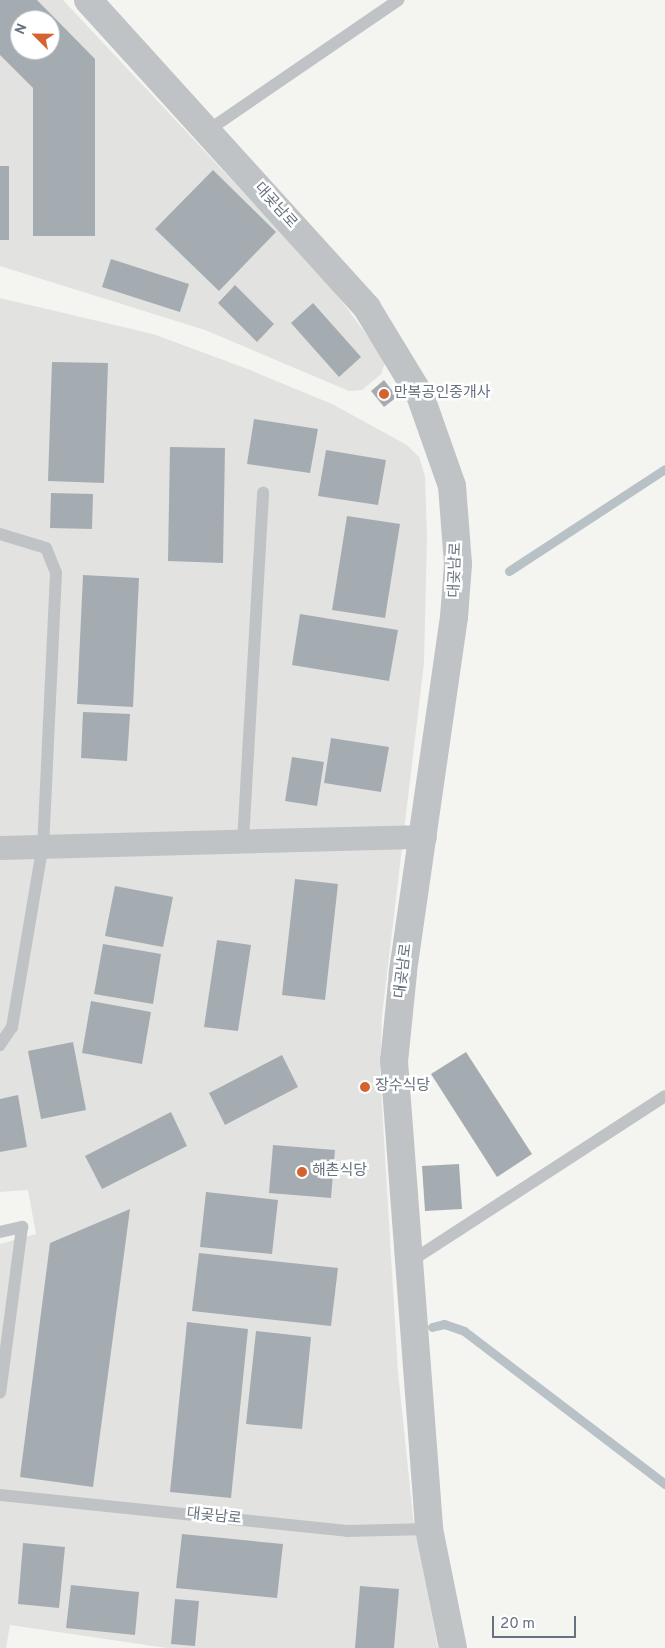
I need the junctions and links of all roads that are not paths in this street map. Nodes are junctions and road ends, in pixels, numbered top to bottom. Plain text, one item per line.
1 (88, 0) edge
2 (398, 0) edge
3 (207, 131) junction
4 (263, 493) dead end
5 (0, 534) edge
6 (425, 837) junction
7 (243, 841) junction
8 (43, 844) junction
9 (0, 848) edge
10 (0, 1045) edge
11 (665, 1096) edge
12 (0, 1232) edge
13 (408, 1263) junction
14 (0, 1393) edge
15 (0, 1495) edge
16 (429, 1529) junction
17 (453, 1648) edge

1 - 3 street, 대곶남로
2 - 3 lane
3 - 6 street, 대곶남로
4 - 7 lane
5 - 8 lane
6 - 7 street
6 - 13 street, 대곶남로
7 - 8 street
8 - 9 street
8 - 10 lane
11 - 13 lane
12 - 14 lane
13 - 16 street, 대곶남로
15 - 16 lane, 대곶남로
16 - 17 street, 대곶남로

